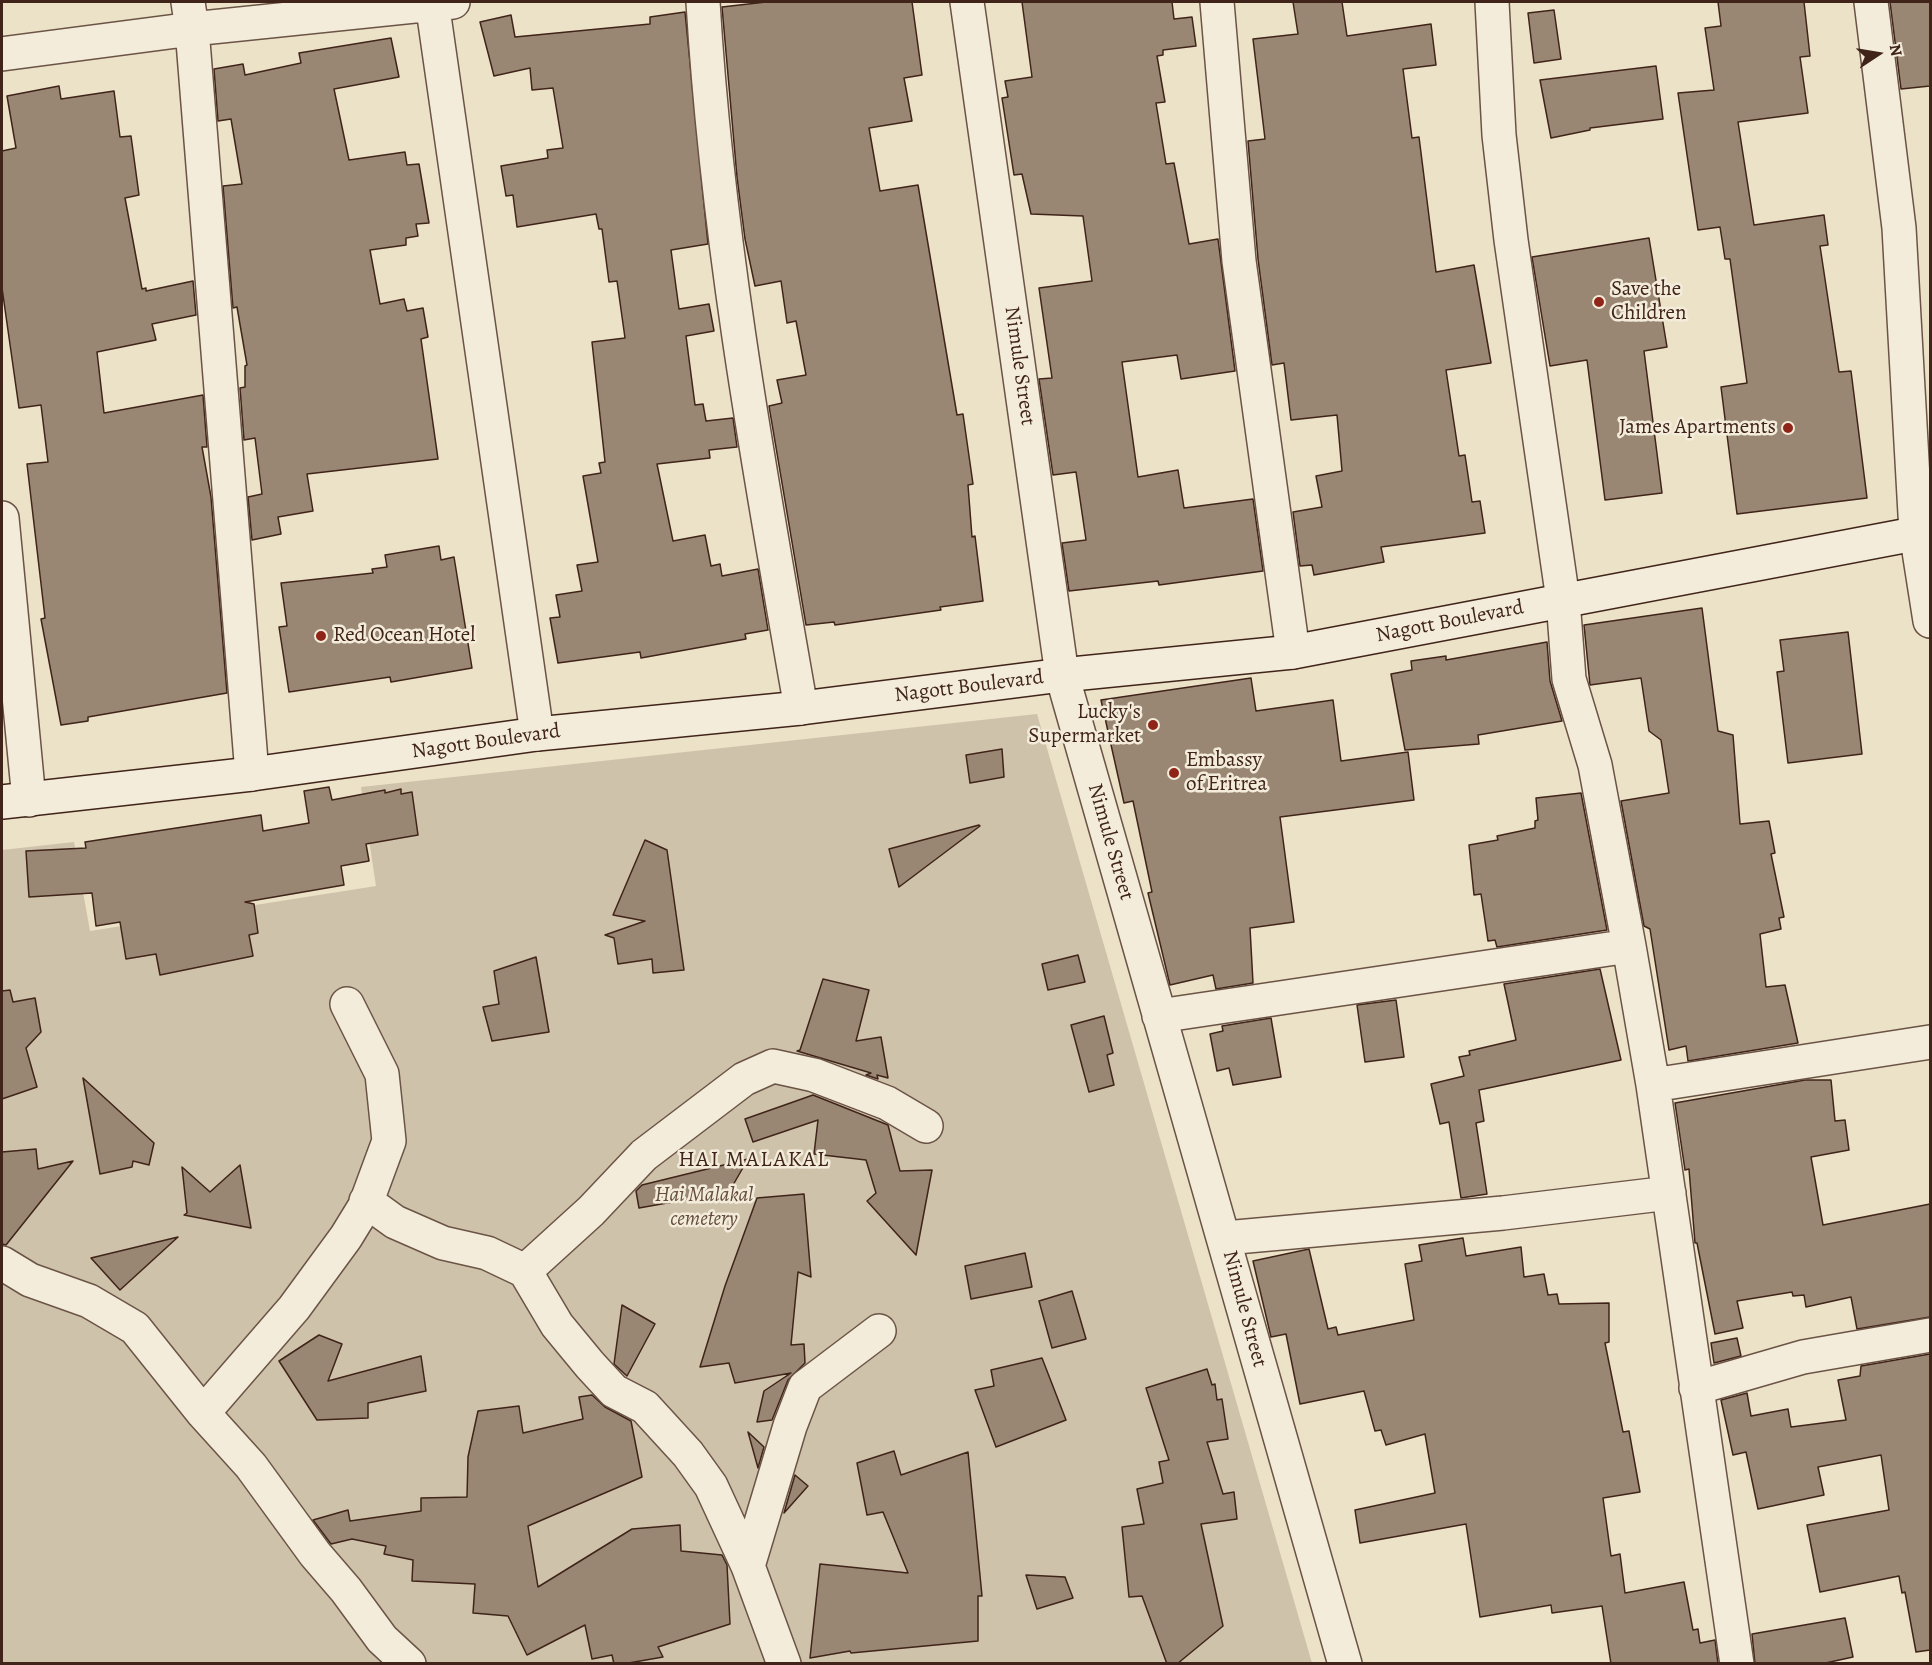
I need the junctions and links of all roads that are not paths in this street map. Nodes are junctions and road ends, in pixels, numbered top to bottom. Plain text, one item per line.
1 (703, 2) edge
2 (967, 2) edge
3 (1217, 2) edge
4 (1492, 2) edge
5 (1871, 2) edge
6 (439, 3) edge
7 (190, 15) edge
8 (2, 54) edge
9 (2, 518) edge
10 (1923, 532) edge
11 (1563, 600) junction
12 (1930, 621) edge
13 (1293, 652) junction
14 (1062, 675) junction
15 (801, 708) junction
16 (537, 734) junction
17 (252, 774) junction
18 (15, 801) edge
19 (1629, 946) junction
20 (347, 1004) dead end
21 (1159, 1016) junction
22 (1930, 1042) edge
23 (1653, 1085) junction
24 (926, 1126) dead end
25 (1669, 1193) junction
26 (366, 1201) junction
27 (1225, 1238) junction
28 (2, 1263) edge
29 (525, 1271) junction
30 (879, 1331) dead end
31 (1930, 1335) edge
32 (1696, 1388) junction
33 (203, 1413) junction
34 (748, 1566) junction
35 (409, 1664) edge
36 (784, 1664) edge
37 (1345, 1664) edge
38 (1737, 1664) edge

1 - 15 street
2 - 14 street, Nimule Street
3 - 13 street
4 - 11 street
5 - 10 street
6 - 7 street
6 - 16 street
7 - 8 street
7 - 17 street
9 - 18 street
10 - 11 street, Nagott Boulevard
10 - 12 street
11 - 13 street, Nagott Boulevard
11 - 19 street
13 - 14 street, Nagott Boulevard
14 - 15 street, Nagott Boulevard
14 - 21 street, Nimule Street
15 - 16 street, Nagott Boulevard
16 - 17 street, Nagott Boulevard
17 - 18 street, Nagott Boulevard
19 - 21 street
19 - 23 street
20 - 26 street
21 - 27 street, Nimule Street
22 - 23 street
23 - 25 street
24 - 29 street
25 - 27 street
25 - 32 street
26 - 29 street
26 - 33 street
27 - 37 street, Nimule Street
28 - 33 street
29 - 34 street
30 - 34 street
31 - 32 street
32 - 38 street
33 - 35 street
34 - 36 street

